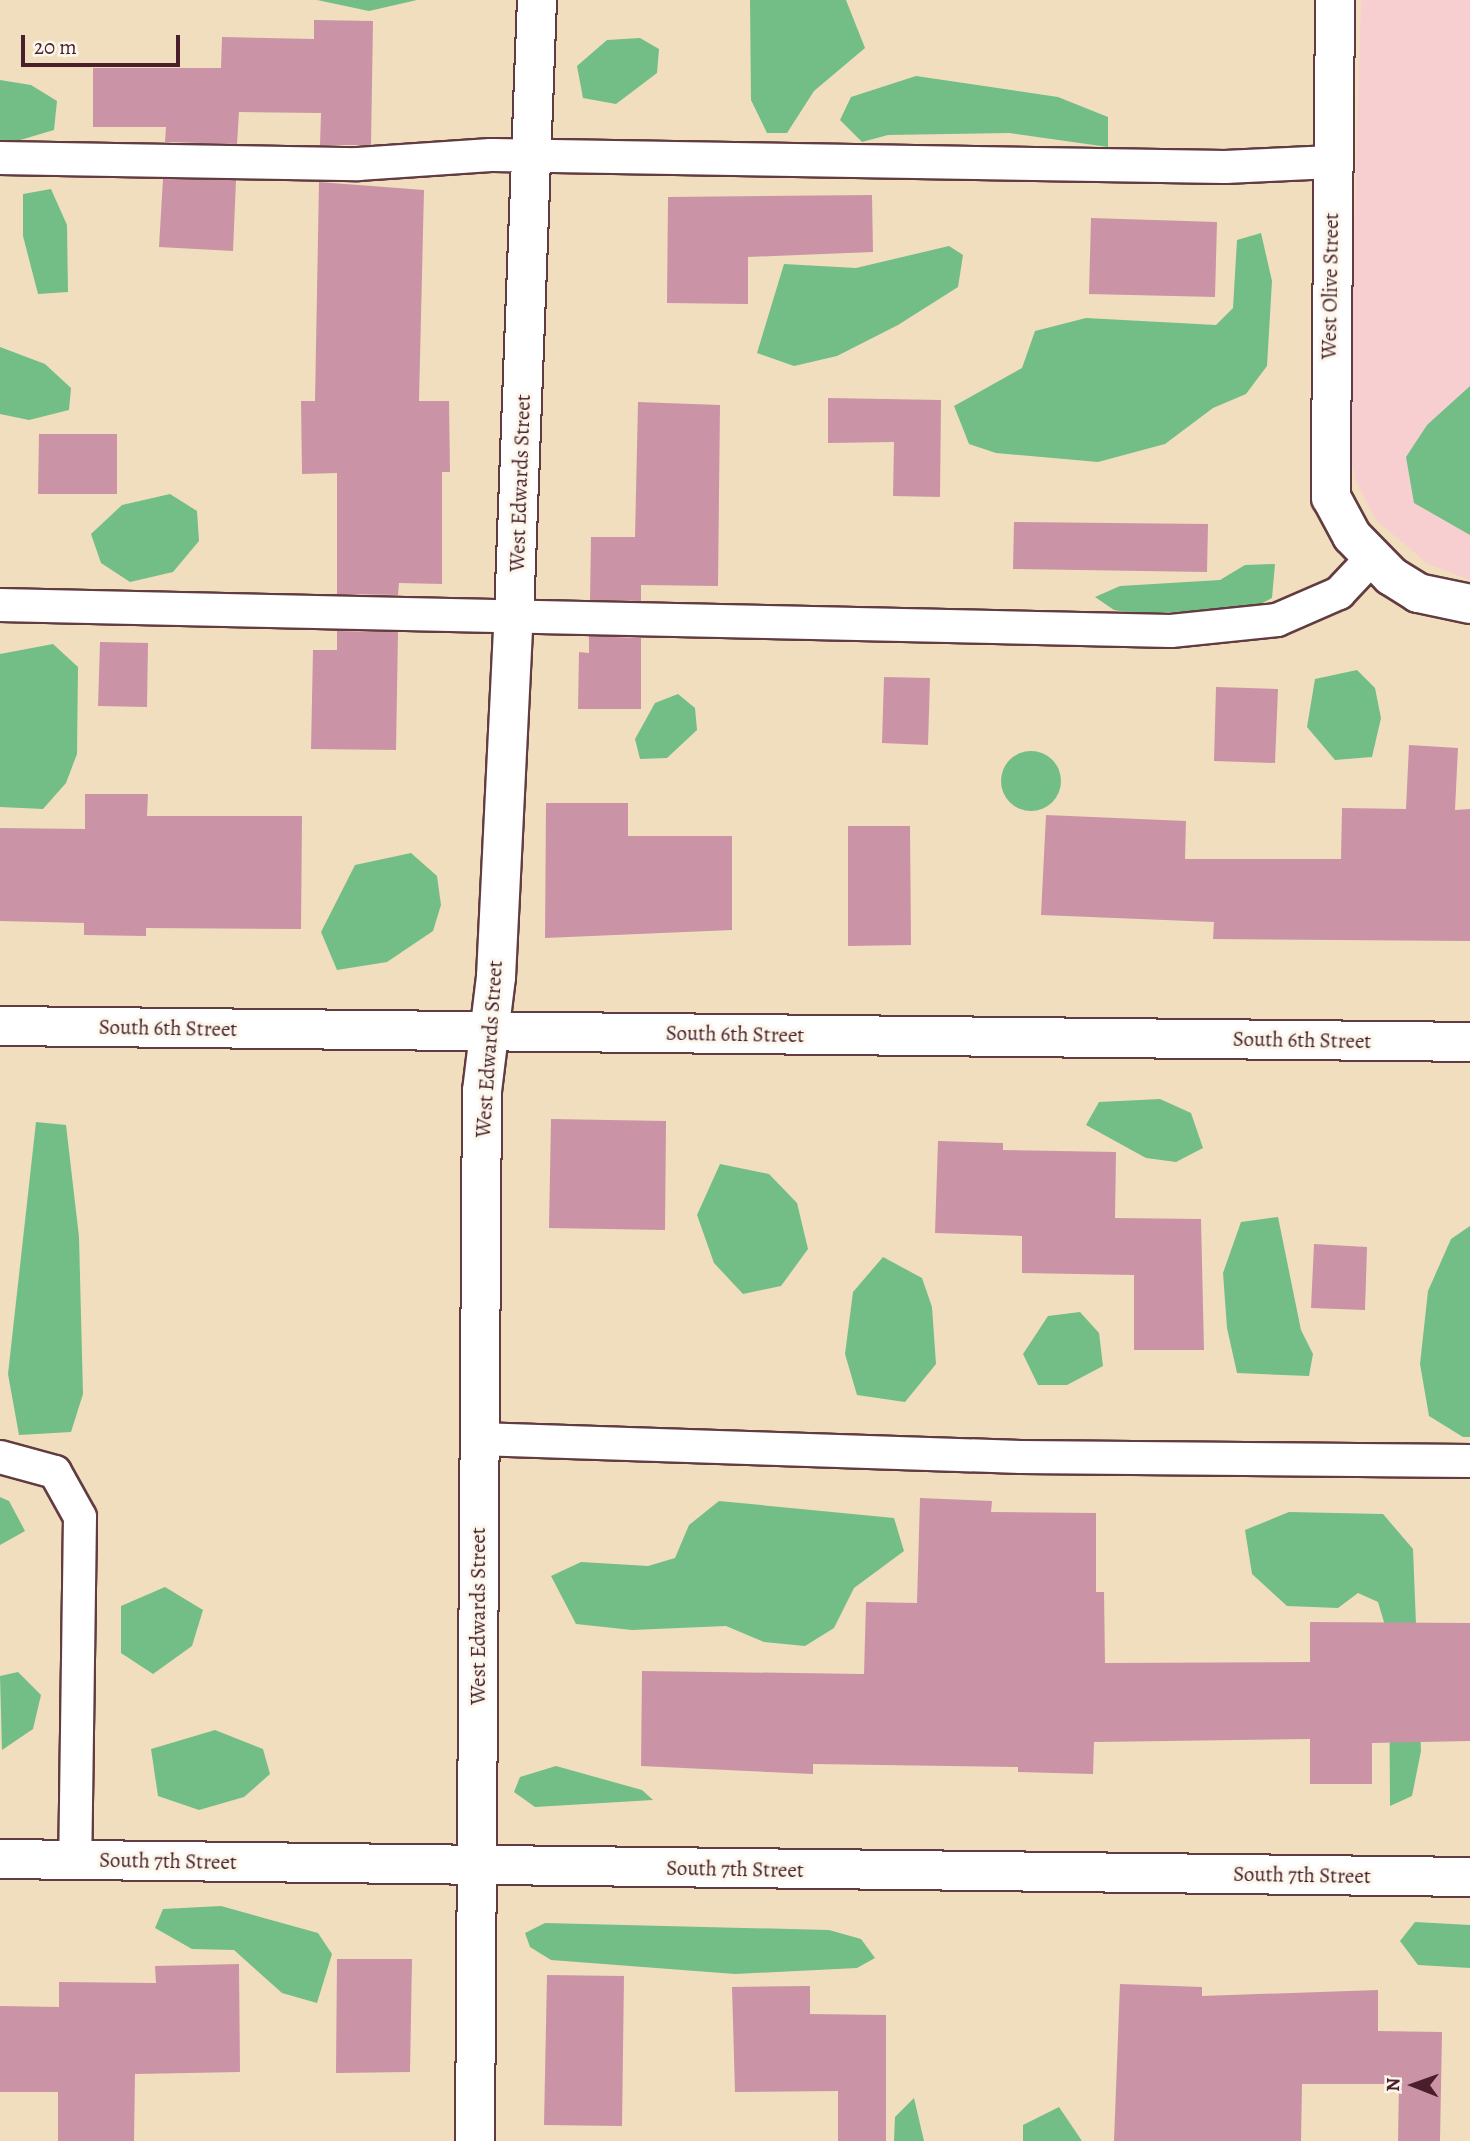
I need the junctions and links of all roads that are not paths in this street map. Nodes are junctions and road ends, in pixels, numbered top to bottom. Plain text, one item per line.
1 (537, 0) edge
2 (1335, 0) edge
3 (534, 157) junction
4 (0, 158) edge
5 (1332, 162) junction
6 (1372, 558) junction
7 (1470, 604) edge
8 (0, 605) edge
9 (514, 615) junction
10 (0, 1026) edge
11 (489, 1031) junction
12 (1470, 1042) edge
13 (478, 1438) junction
14 (0, 1457) edge
15 (1470, 1461) edge
16 (0, 1859) edge
17 (75, 1859) junction
18 (477, 1866) junction
19 (1470, 1877) edge
20 (475, 2141) edge

1 - 3 street, West Edwards Street
2 - 5 street, West Olive Street
3 - 4 lane
3 - 5 lane
3 - 9 street, West Edwards Street
5 - 6 street, West Olive Street
6 - 7 street, West Olive Street
6 - 9 lane
8 - 9 lane
9 - 11 street, West Edwards Street
10 - 11 street, South 6th Street
11 - 12 street, South 6th Street
11 - 13 street, West Edwards Street
13 - 15 lane
13 - 18 street, West Edwards Street
14 - 17 lane
16 - 17 street, South 7th Street
17 - 18 street, South 7th Street
18 - 19 street, South 7th Street
18 - 20 street, West Edwards Street

